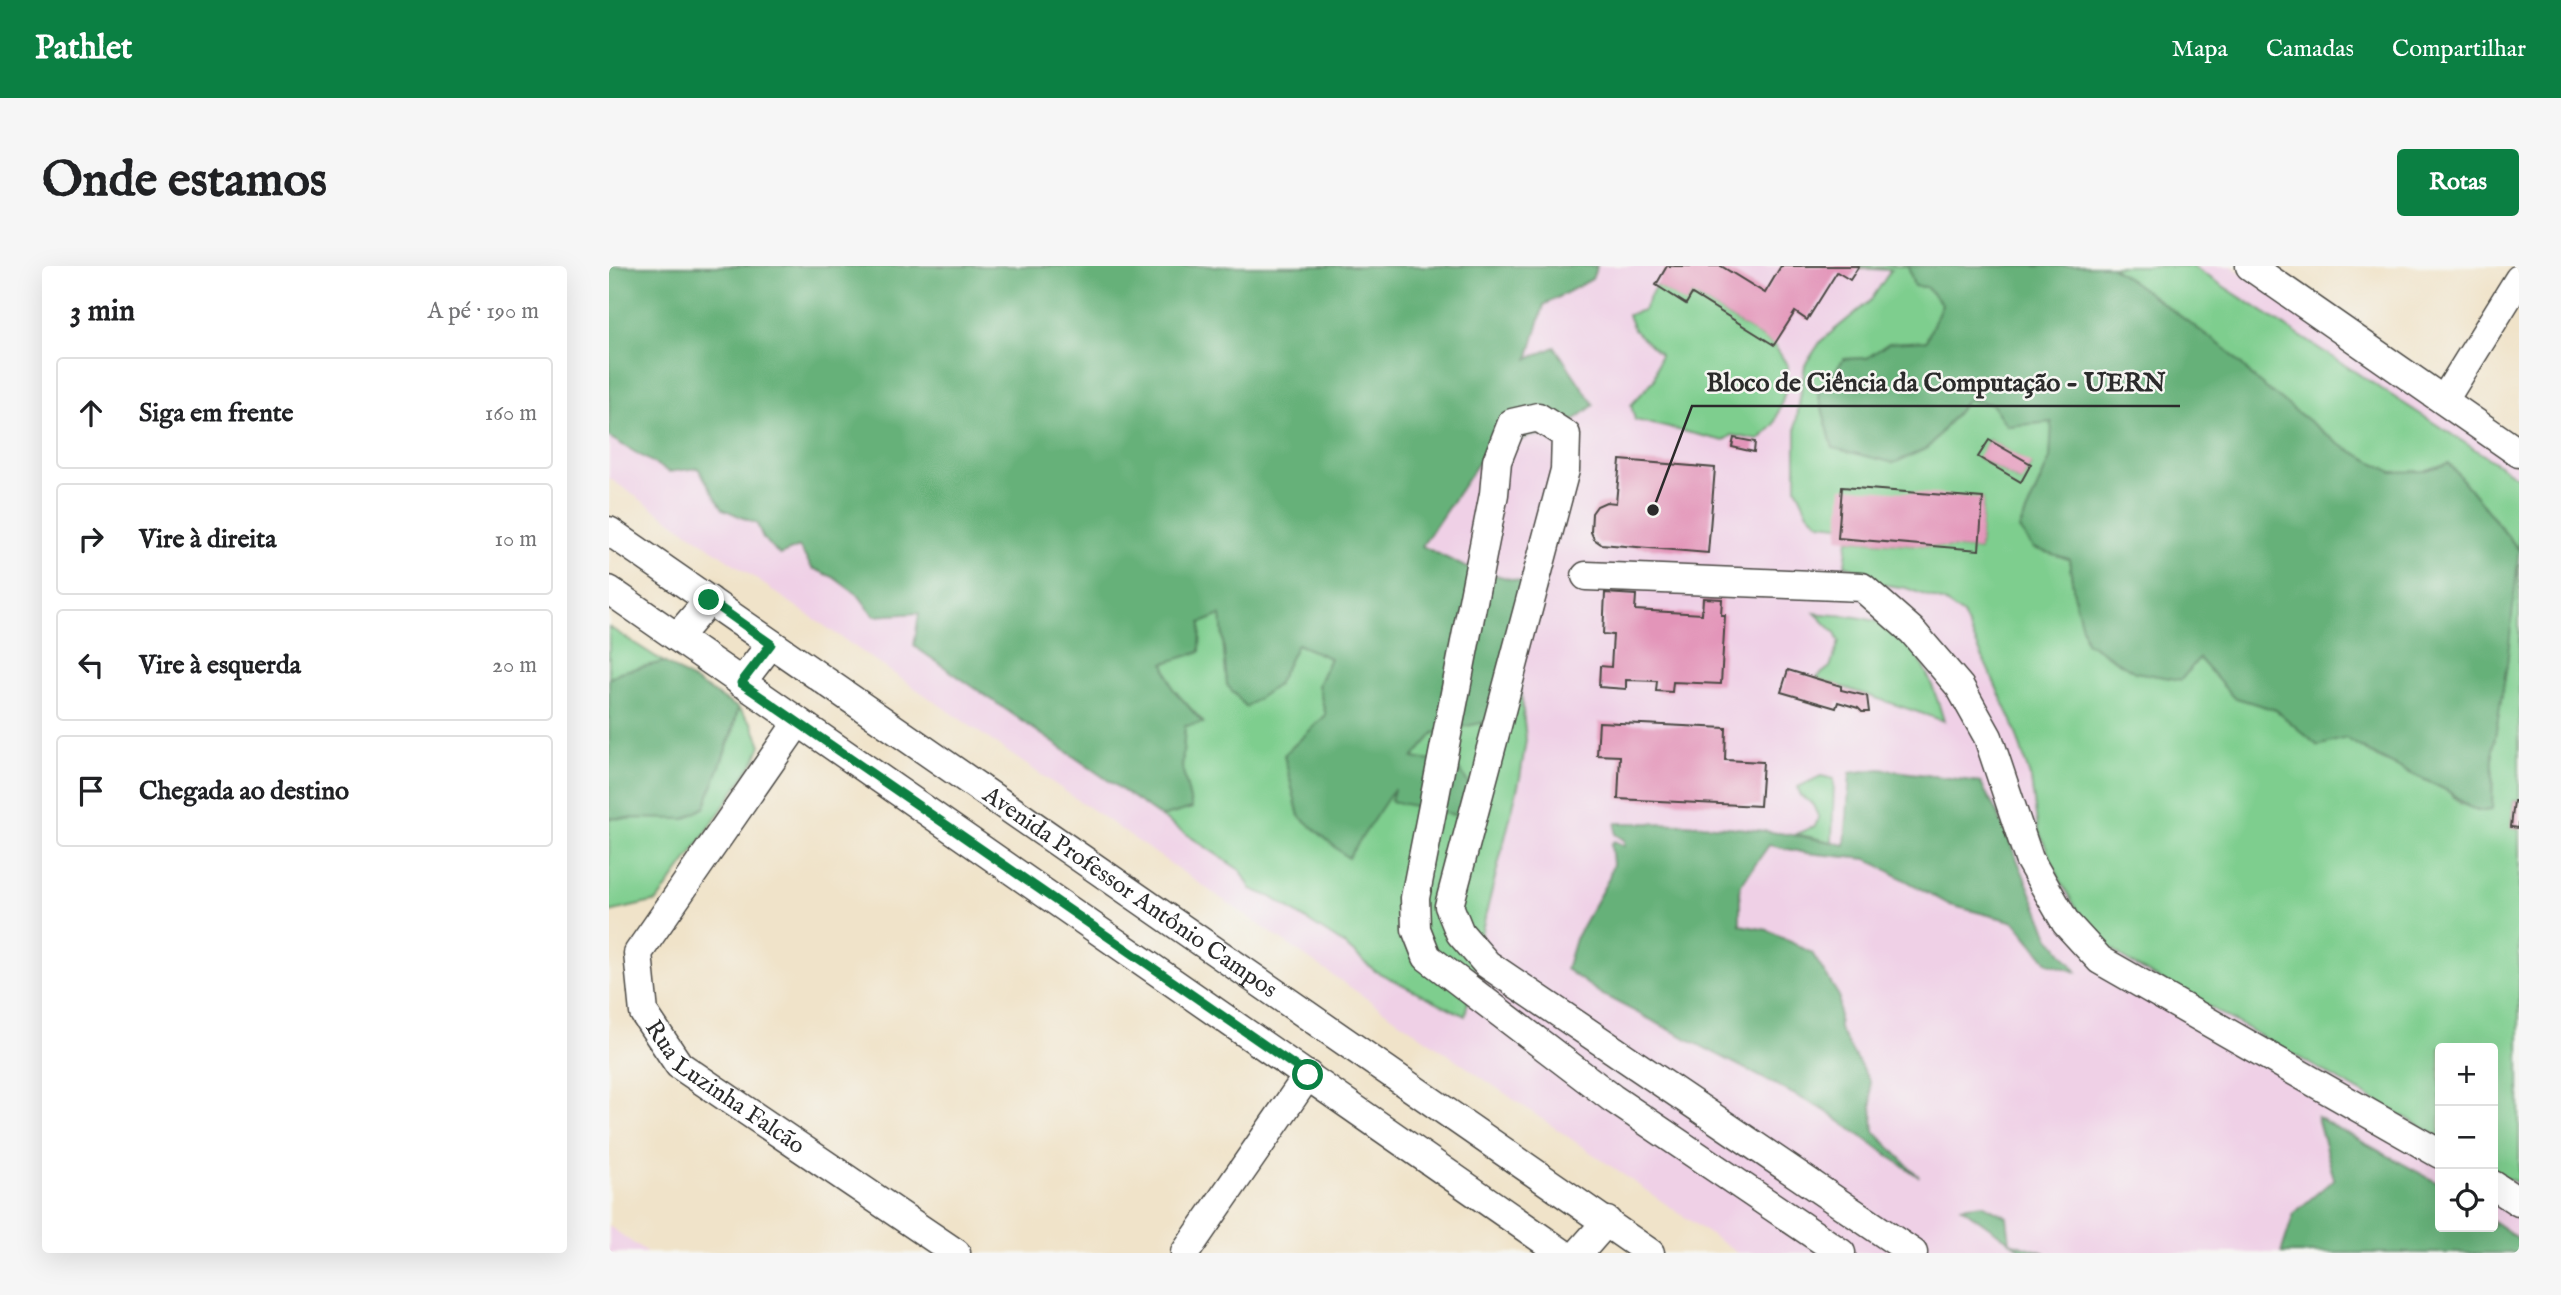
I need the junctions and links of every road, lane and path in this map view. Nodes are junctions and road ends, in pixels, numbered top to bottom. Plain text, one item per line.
1 (2250, 266) edge
2 (2519, 279) edge
3 (2444, 400) junction
4 (2519, 453) edge
5 (609, 531) edge
6 (1586, 576) dead end
7 (609, 590) edge
8 (709, 600) junction
9 (677, 636) junction
10 (771, 644) junction
11 (741, 683) junction
12 (798, 722) junction
13 (1460, 933) junction
14 (1427, 957) junction
15 (1308, 1075) junction
16 (2435, 1151) edge
17 (2498, 1188) edge
18 (2519, 1202) edge
19 (1607, 1221) junction
20 (956, 1253) edge
21 (1185, 1253) edge
22 (1562, 1253) edge
23 (1579, 1253) edge
24 (1650, 1253) edge
25 (1841, 1253) edge
26 (1913, 1253) edge

1 - 3 street
2 - 3 street
3 - 4 street
5 - 8 street, Avenida Professor Antônio Campos
6 - 16 street
7 - 9 street, Avenida Professor Antônio Campos
8 - 9 street
8 - 10 street, Avenida Professor Antônio Campos
9 - 11 street, Avenida Professor Antônio Campos
10 - 11 street
10 - 19 street, Avenida Professor Antônio Campos
11 - 12 street, Avenida Professor Antônio Campos
12 - 15 street, Avenida Professor Antônio Campos
12 - 20 street, Rua Luzinha Falcão
13 - 14 street
13 - 14 street
13 - 26 street
14 - 25 street
15 - 21 street
15 - 22 street, Avenida Professor Antônio Campos
17 - 18 street
19 - 23 street
19 - 24 street, Avenida Professor Antônio Campos

